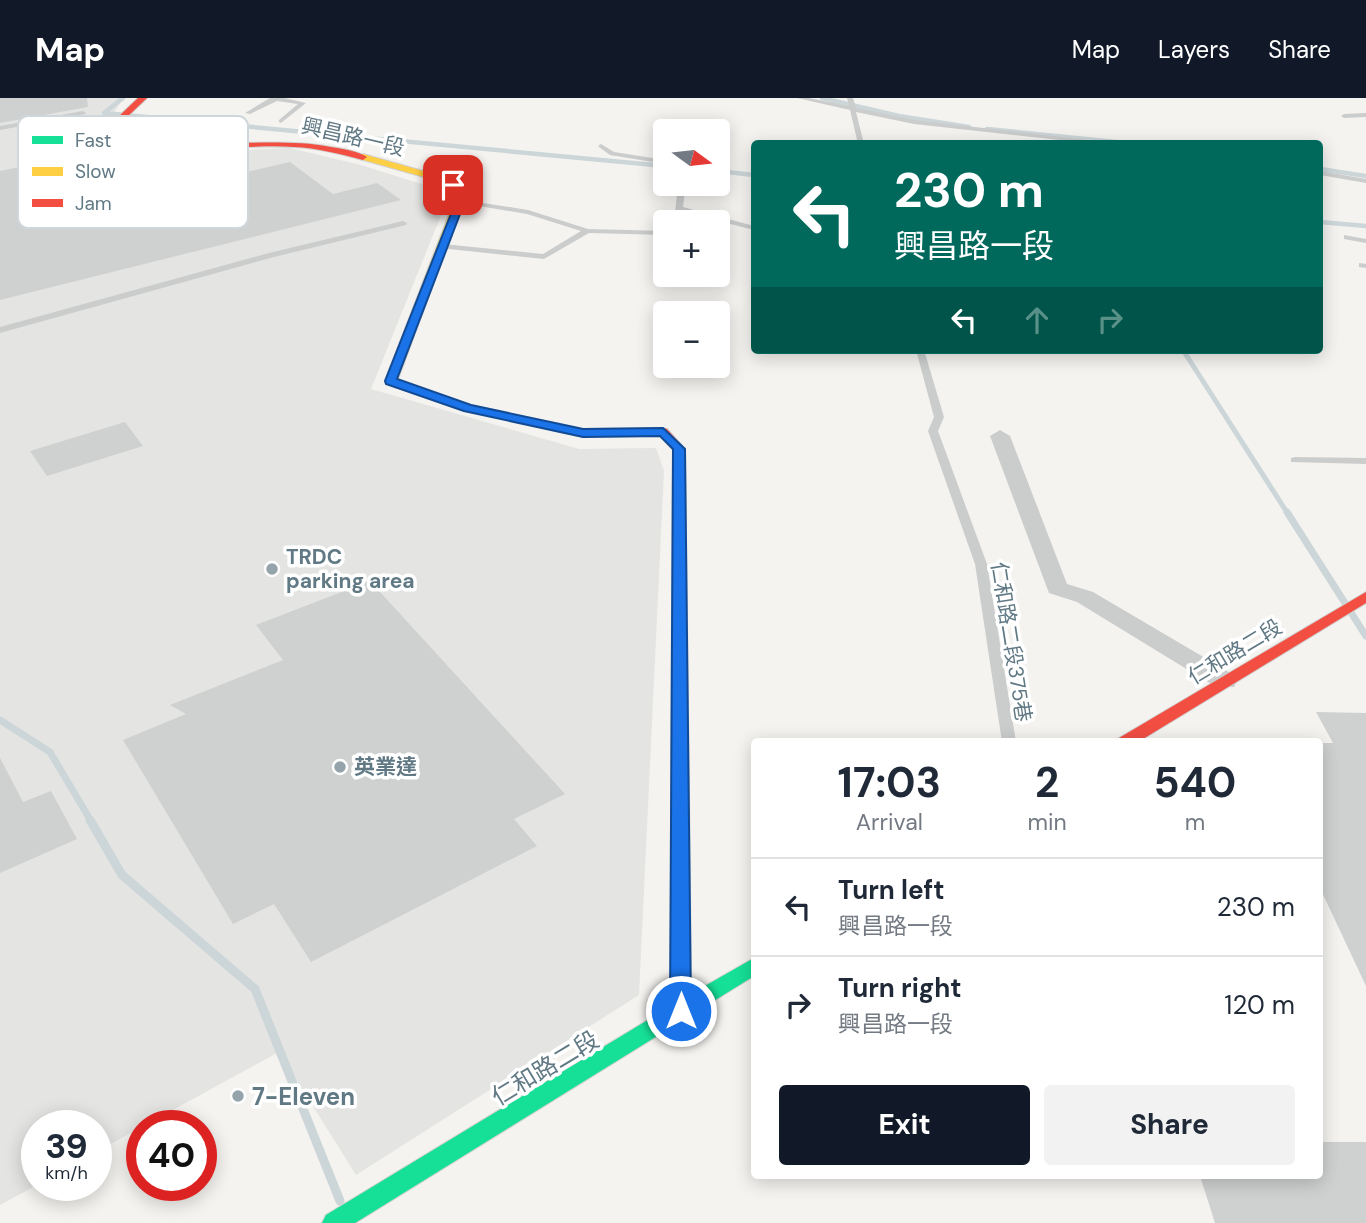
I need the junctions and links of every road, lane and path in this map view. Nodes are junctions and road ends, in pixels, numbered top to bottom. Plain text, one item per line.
1 (143, 98) edge
2 (275, 98) edge
3 (800, 98) edge
4 (850, 104) edge
5 (83, 113) dead end
6 (248, 113) dead end
7 (1366, 115) edge
8 (66, 116) edge
9 (123, 116) edge
10 (1344, 116) dead end
11 (281, 121) dead end
12 (18, 125) edge
13 (0, 128) edge
14 (860, 140) edge
15 (1084, 140) edge
16 (248, 143) edge
17 (601, 146) dead end
18 (653, 160) edge
19 (1323, 174) edge
20 (1366, 181) edge
21 (682, 196) edge
22 (461, 201) junction
23 (681, 209) joint
24 (403, 223) dead end
25 (751, 227) edge
26 (587, 232) junction
27 (653, 233) edge
28 (1347, 237) dead end
29 (1366, 241) edge
30 (443, 246) junction
31 (0, 330) edge
32 (921, 354) edge
33 (1000, 436) dead end
34 (1295, 460) dead end
35 (1366, 461) edge
36 (1354, 605) edge
37 (1225, 681) junction
38 (1008, 738) edge
39 (1132, 738) edge
40 (751, 968) edge
41 (681, 1011) junction
42 (334, 1223) edge

1 - 9 street, 興昌路一段
2 - 6 lane
2 - 11 lane
3 - 4 lane
4 - 14 lane
4 - 15 lane
5 - 8 lane
7 - 10 lane
12 - 13 lane
16 - 22 street, 興昌路一段
17 - 18 lane
19 - 20 lane
21 - 23 lane
22 - 26 lane
22 - 30 street
23 - 25 lane
24 - 31 lane
26 - 27 lane
26 - 30 lane
28 - 29 lane
30 - 41 street
32 - 38 lane, 仁和路二段375巷
33 - 37 street
34 - 35 lane
36 - 37 street, 仁和路二段
37 - 39 street, 仁和路二段
40 - 41 street, 仁和路二段
41 - 42 street, 仁和路二段

